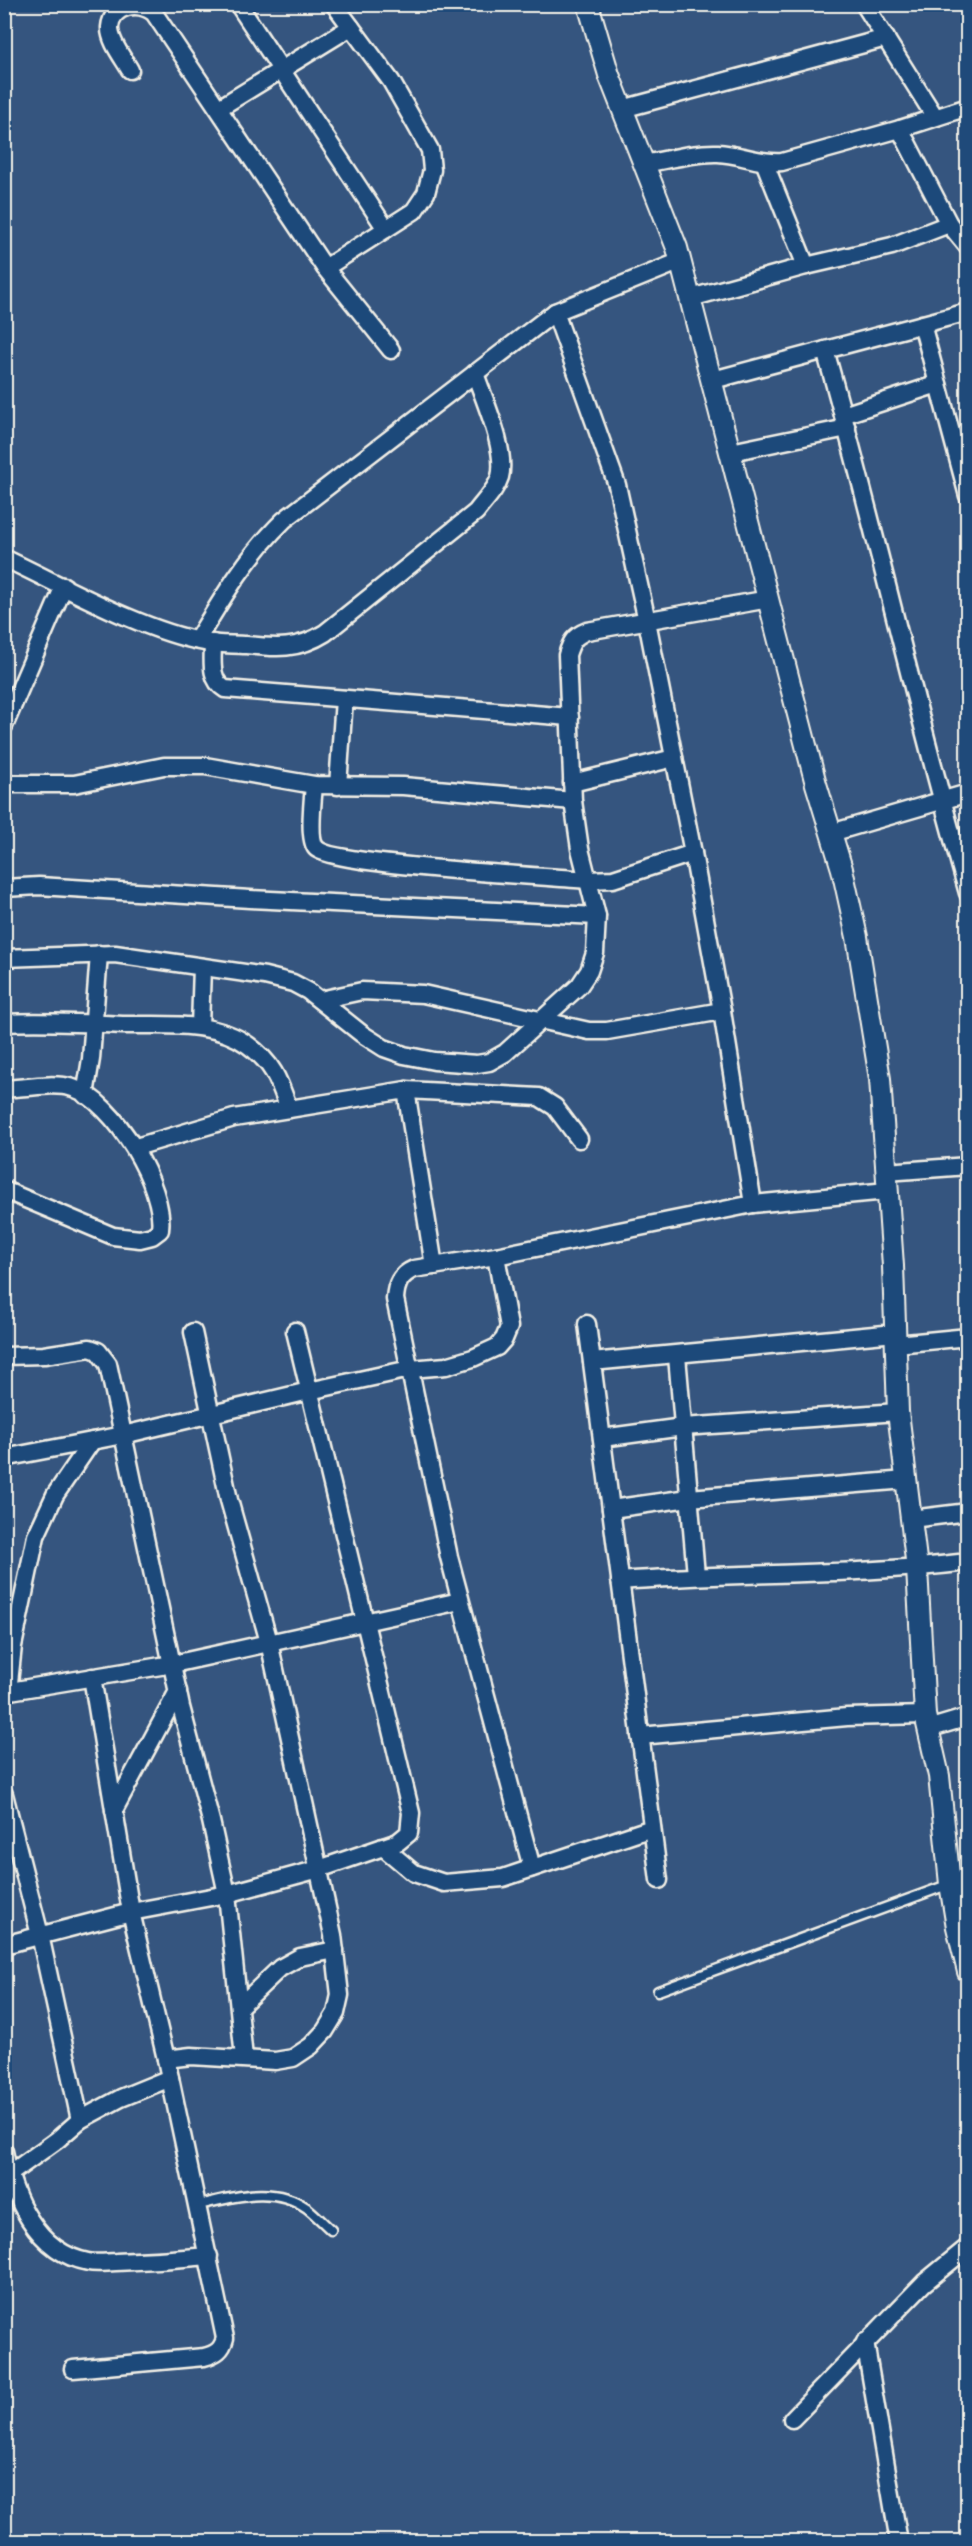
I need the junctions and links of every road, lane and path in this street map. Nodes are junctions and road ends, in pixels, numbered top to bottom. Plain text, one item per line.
1 (238, 4) edge
2 (334, 4) edge
3 (588, 4) edge
4 (864, 4) edge
5 (120, 7) edge
6 (351, 27) junction
7 (886, 38) junction
8 (130, 70) dead end
9 (282, 70) junction
10 (968, 107) edge
11 (219, 108) junction
12 (622, 109) junction
13 (935, 117) junction
14 (900, 129) junction
15 (644, 164) junction
16 (765, 164) junction
17 (949, 224) junction
18 (386, 229) junction
19 (968, 247) edge
20 (681, 261) junction
21 (806, 266) junction
22 (325, 268) junction
23 (691, 298) junction
24 (555, 312) junction
25 (968, 312) edge
26 (922, 324) junction
27 (392, 350) dead end
28 (825, 350) junction
29 (475, 373) junction
30 (713, 380) junction
31 (938, 384) junction
32 (845, 421) junction
33 (731, 452) junction
34 (968, 496) edge
35 (4, 558) edge
36 (64, 586) junction
37 (769, 599) junction
38 (647, 621) junction
39 (205, 641) junction
40 (344, 699) junction
41 (570, 717) junction
42 (4, 726) edge
43 (674, 758) junction
44 (572, 783) junction
45 (4, 784) edge
46 (314, 785) junction
47 (338, 786) junction
48 (968, 793) edge
49 (941, 799) junction
50 (573, 801) junction
51 (831, 832) junction
52 (693, 853) junction
53 (589, 880) junction
54 (4, 888) edge
55 (968, 893) edge
56 (597, 916) junction
57 (99, 954) junction
58 (4, 958) edge
59 (202, 967) junction
60 (320, 1000) junction
61 (722, 1011) junction
62 (543, 1021) junction
63 (4, 1023) edge
64 (93, 1023) junction
65 (200, 1027) junction
66 (4, 1089) edge
67 (406, 1090) junction
68 (86, 1095) junction
69 (290, 1109) junction
70 (579, 1139) dead end
71 (136, 1148) junction
72 (968, 1166) edge
73 (886, 1182) junction
74 (4, 1190) edge
75 (753, 1204) junction
76 (496, 1256) junction
77 (434, 1266) junction
78 (587, 1323) dead end
79 (295, 1331) dead end
80 (193, 1332) dead end
81 (968, 1337) edge
82 (896, 1339) junction
83 (4, 1356) edge
84 (677, 1356) junction
85 (592, 1362) junction
86 (410, 1369) junction
87 (309, 1391) junction
88 (898, 1412) junction
89 (212, 1414) junction
90 (683, 1427) junction
91 (123, 1435) junction
92 (602, 1438) junction
93 (92, 1441) junction
94 (4, 1458) edge
95 (906, 1480) junction
96 (689, 1498) junction
97 (611, 1509) junction
98 (968, 1512) edge
99 (911, 1519) junction
100 (968, 1562) edge
101 (917, 1568) junction
102 (696, 1575) junction
103 (620, 1581) junction
104 (460, 1601) junction
105 (366, 1623) junction
106 (269, 1642) junction
107 (172, 1664) junction
108 (92, 1677) junction
109 (178, 1691) junction
110 (6, 1692) edge
111 (968, 1717) edge
112 (927, 1722) junction
113 (640, 1736) junction
114 (4, 1794) edge
115 (114, 1810) junction
116 (652, 1828) junction
117 (383, 1847) junction
118 (532, 1868) junction
119 (319, 1869) junction
120 (659, 1880) dead end
121 (959, 1881) edge
122 (227, 1894) junction
123 (131, 1912) junction
124 (40, 1935) junction
125 (4, 1945) edge
126 (335, 1950) junction
127 (968, 1972) edge
128 (658, 1991) dead end
129 (239, 2007) junction
130 (244, 2058) junction
131 (166, 2059) junction
132 (170, 2078) junction
133 (80, 2120) junction
134 (4, 2151) edge
135 (7, 2177) edge
136 (198, 2205) junction
137 (331, 2230) dead end
138 (968, 2247) edge
139 (209, 2256) junction
140 (865, 2342) junction
141 (73, 2369) dead end
142 (792, 2419) dead end
143 (899, 2541) edge

1 - 9 street
2 - 6 street
3 - 12 street
4 - 7 street
5 - 8 street
5 - 11 street
6 - 9 street
6 - 18 street
7 - 12 street
7 - 13 street
9 - 11 street
9 - 18 street
10 - 13 street
11 - 22 street
12 - 15 street
13 - 14 street
14 - 16 street
14 - 17 street
15 - 16 street
15 - 20 street
16 - 21 street
17 - 19 street
17 - 21 street
18 - 22 street
20 - 23 street
20 - 24 street
21 - 23 street
22 - 27 street
23 - 30 street
24 - 29 street
24 - 38 street
25 - 26 street
26 - 28 street
26 - 31 street
28 - 30 street
28 - 32 street
29 - 39 street
29 - 39 street
30 - 33 street
31 - 32 street
31 - 34 street
32 - 33 street
32 - 49 street
33 - 37 street
35 - 36 street
36 - 39 street
36 - 42 street
37 - 38 street
37 - 51 street
38 - 41 street
38 - 43 street
39 - 40 street
40 - 41 street
40 - 47 street
41 - 44 street
43 - 44 street
43 - 52 street
44 - 50 street
45 - 46 street
46 - 47 street
46 - 53 street
47 - 50 street
48 - 49 street
49 - 51 street
49 - 55 street
50 - 53 street
51 - 73 street
52 - 53 street
52 - 61 street
53 - 56 street
54 - 56 street
56 - 62 street
57 - 58 street
57 - 59 street
57 - 64 street
59 - 60 street
59 - 65 street
60 - 62 street
60 - 62 street
61 - 62 street
61 - 75 street
63 - 64 street
64 - 65 street
64 - 68 street
65 - 69 street
66 - 68 street
67 - 69 street
67 - 70 street
67 - 77 street
68 - 71 street
69 - 71 street
71 - 74 street
72 - 73 street
73 - 75 street
73 - 82 street
75 - 76 street
76 - 77 street
76 - 86 street
77 - 86 street
78 - 85 street
79 - 87 street
80 - 89 street
81 - 82 street
82 - 84 street
82 - 88 street
83 - 91 street
84 - 85 street
84 - 90 street
85 - 92 street
86 - 87 street
86 - 104 street
87 - 89 street
87 - 105 street
88 - 90 street
88 - 95 street
89 - 91 street
89 - 106 street
90 - 92 street
90 - 96 street
91 - 93 street
91 - 107 street
92 - 97 street
93 - 94 street
93 - 110 street
95 - 96 street
95 - 99 street
96 - 97 street
96 - 102 street
97 - 103 street
98 - 99 street
99 - 101 street
100 - 101 street
101 - 102 street
101 - 112 street
102 - 103 street
103 - 113 street
104 - 105 street
104 - 118 street
105 - 106 street
105 - 117 street
106 - 107 street
106 - 119 street
107 - 108 street
107 - 109 street
108 - 110 street
108 - 115 street
109 - 115 street
109 - 122 street
111 - 112 street
112 - 113 street
112 - 121 street
113 - 116 street
114 - 124 street
115 - 123 street
116 - 118 street
116 - 120 street
117 - 118 street
117 - 119 street
119 - 122 street
119 - 126 street
121 - 127 street
121 - 128 lane
122 - 123 street
122 - 129 street
123 - 124 street
123 - 131 street
124 - 125 street
124 - 133 street
126 - 129 street
126 - 130 street
129 - 130 street
130 - 131 street
131 - 132 street
132 - 133 street
132 - 136 street
133 - 135 street
134 - 135 street
135 - 139 street
136 - 137 lane
136 - 139 street
138 - 140 street
139 - 141 street
140 - 142 street
140 - 143 street

